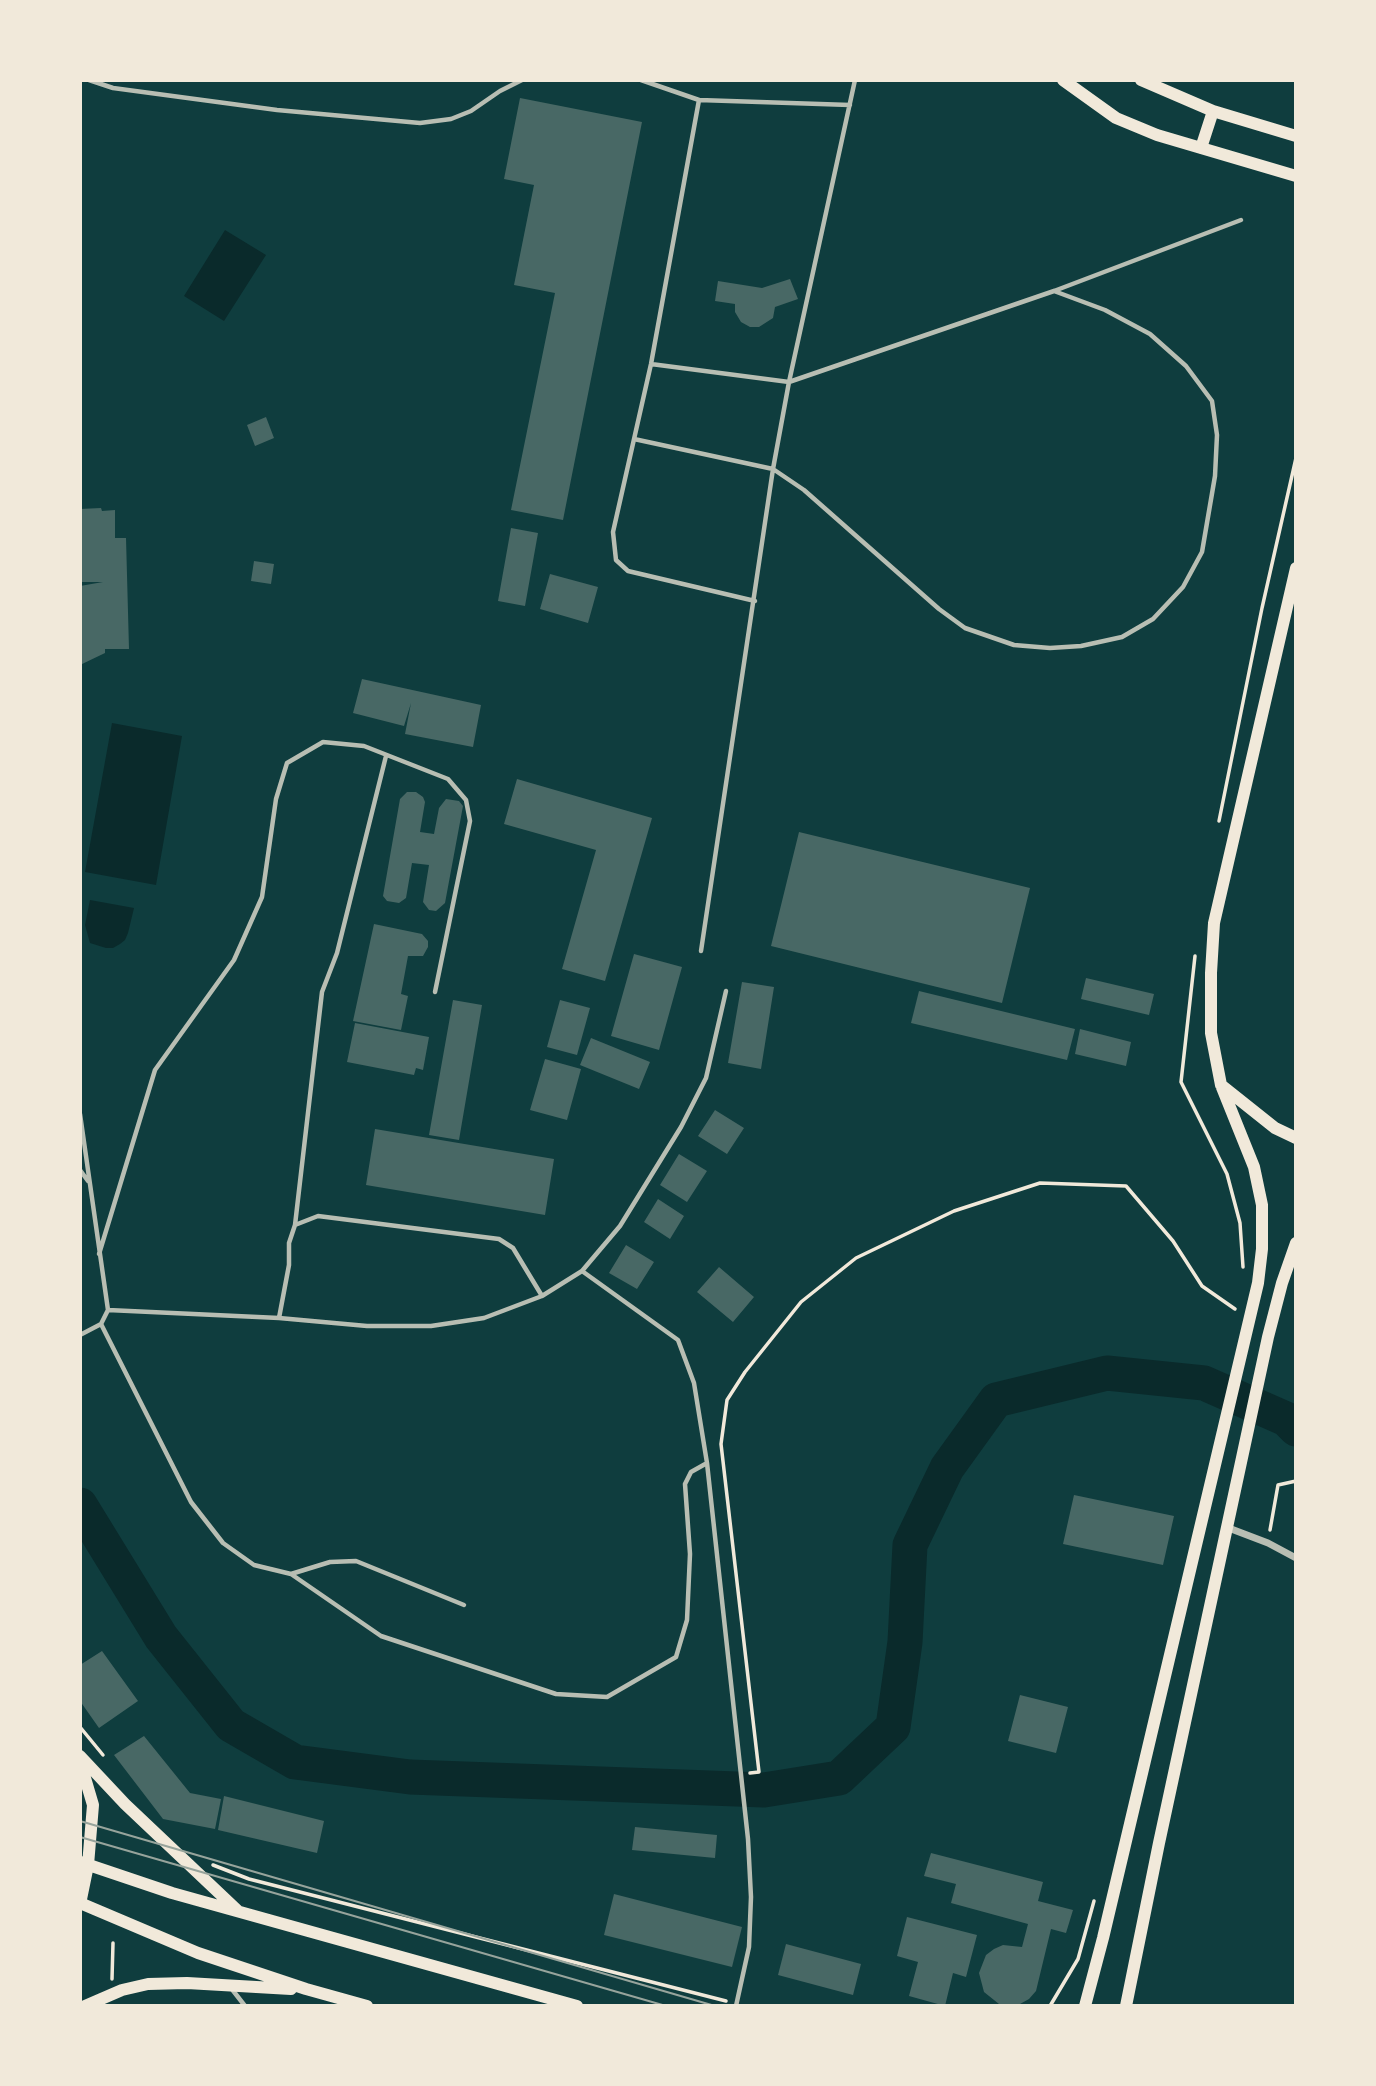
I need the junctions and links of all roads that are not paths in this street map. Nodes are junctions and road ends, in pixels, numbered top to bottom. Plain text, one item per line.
1 (89, 80) edge
2 (522, 80) edge
3 (640, 80) edge
4 (855, 80) edge
5 (1063, 80) edge
6 (1141, 80) edge
7 (699, 100) junction
8 (850, 105) junction
9 (1213, 111) junction
10 (1296, 136) edge
11 (1200, 148) junction
12 (1296, 176) edge
13 (1241, 220) dead end
14 (1054, 291) junction
15 (651, 364) junction
16 (789, 382) junction
17 (634, 439) junction
18 (773, 470) junction
19 (1296, 568) edge
20 (755, 601) junction
21 (386, 756) junction
22 (701, 951) dead end
23 (726, 991) dead end
24 (435, 992) dead end
25 (1221, 1085) junction
26 (80, 1114) edge
27 (1296, 1138) edge
28 (80, 1171) edge
29 (90, 1184) junction
30 (295, 1225) junction
31 (1296, 1243) edge
32 (99, 1254) junction
33 (582, 1271) junction
34 (542, 1296) junction
35 (108, 1310) junction
36 (279, 1318) junction
37 (101, 1324) junction
38 (80, 1335) edge
39 (706, 1463) junction
40 (1226, 1527) junction
41 (1296, 1558) edge
42 (291, 1574) junction
43 (464, 1605) dead end
44 (80, 1758) edge
45 (84, 1863) edge
46 (81, 1903) edge
47 (237, 1910) junction
48 (228, 1985) junction
49 (1131, 1988) junction
50 (306, 1989) junction
51 (1083, 2002) edge
52 (736, 2004) edge
53 (85, 2006) edge
54 (245, 2006) edge
55 (366, 2006) edge
56 (577, 2006) edge
57 (1126, 2006) edge
58 (1138, 2006) edge

1 - 2 lane
3 - 7 lane
4 - 8 lane
5 - 11 main road
6 - 9 main road
7 - 8 lane
7 - 15 lane
8 - 16 lane
9 - 10 main road
9 - 11 main road
11 - 12 main road
13 - 14 lane
14 - 16 lane
14 - 18 lane
15 - 16 lane
15 - 17 lane
16 - 18 lane
17 - 18 lane
17 - 20 lane
18 - 20 lane
19 - 25 main road
20 - 22 lane
21 - 24 lane
21 - 30 lane
21 - 32 lane
23 - 33 lane
25 - 27 main road
25 - 51 main road
26 - 29 lane
28 - 29 lane
29 - 32 lane
30 - 34 lane
30 - 36 lane
31 - 40 main road
32 - 35 lane
33 - 34 lane
33 - 39 lane
34 - 36 lane
35 - 36 lane
35 - 37 lane
37 - 38 lane
37 - 42 lane
39 - 42 lane
39 - 52 lane
40 - 41 street
40 - 49 main road
42 - 43 lane
44 - 45 main road
44 - 47 main road
45 - 46 main road
45 - 47 main road
46 - 50 main road
47 - 56 main road
48 - 50 main road
48 - 53 main road
48 - 54 lane
49 - 57 main road
49 - 58 main road
50 - 55 main road

